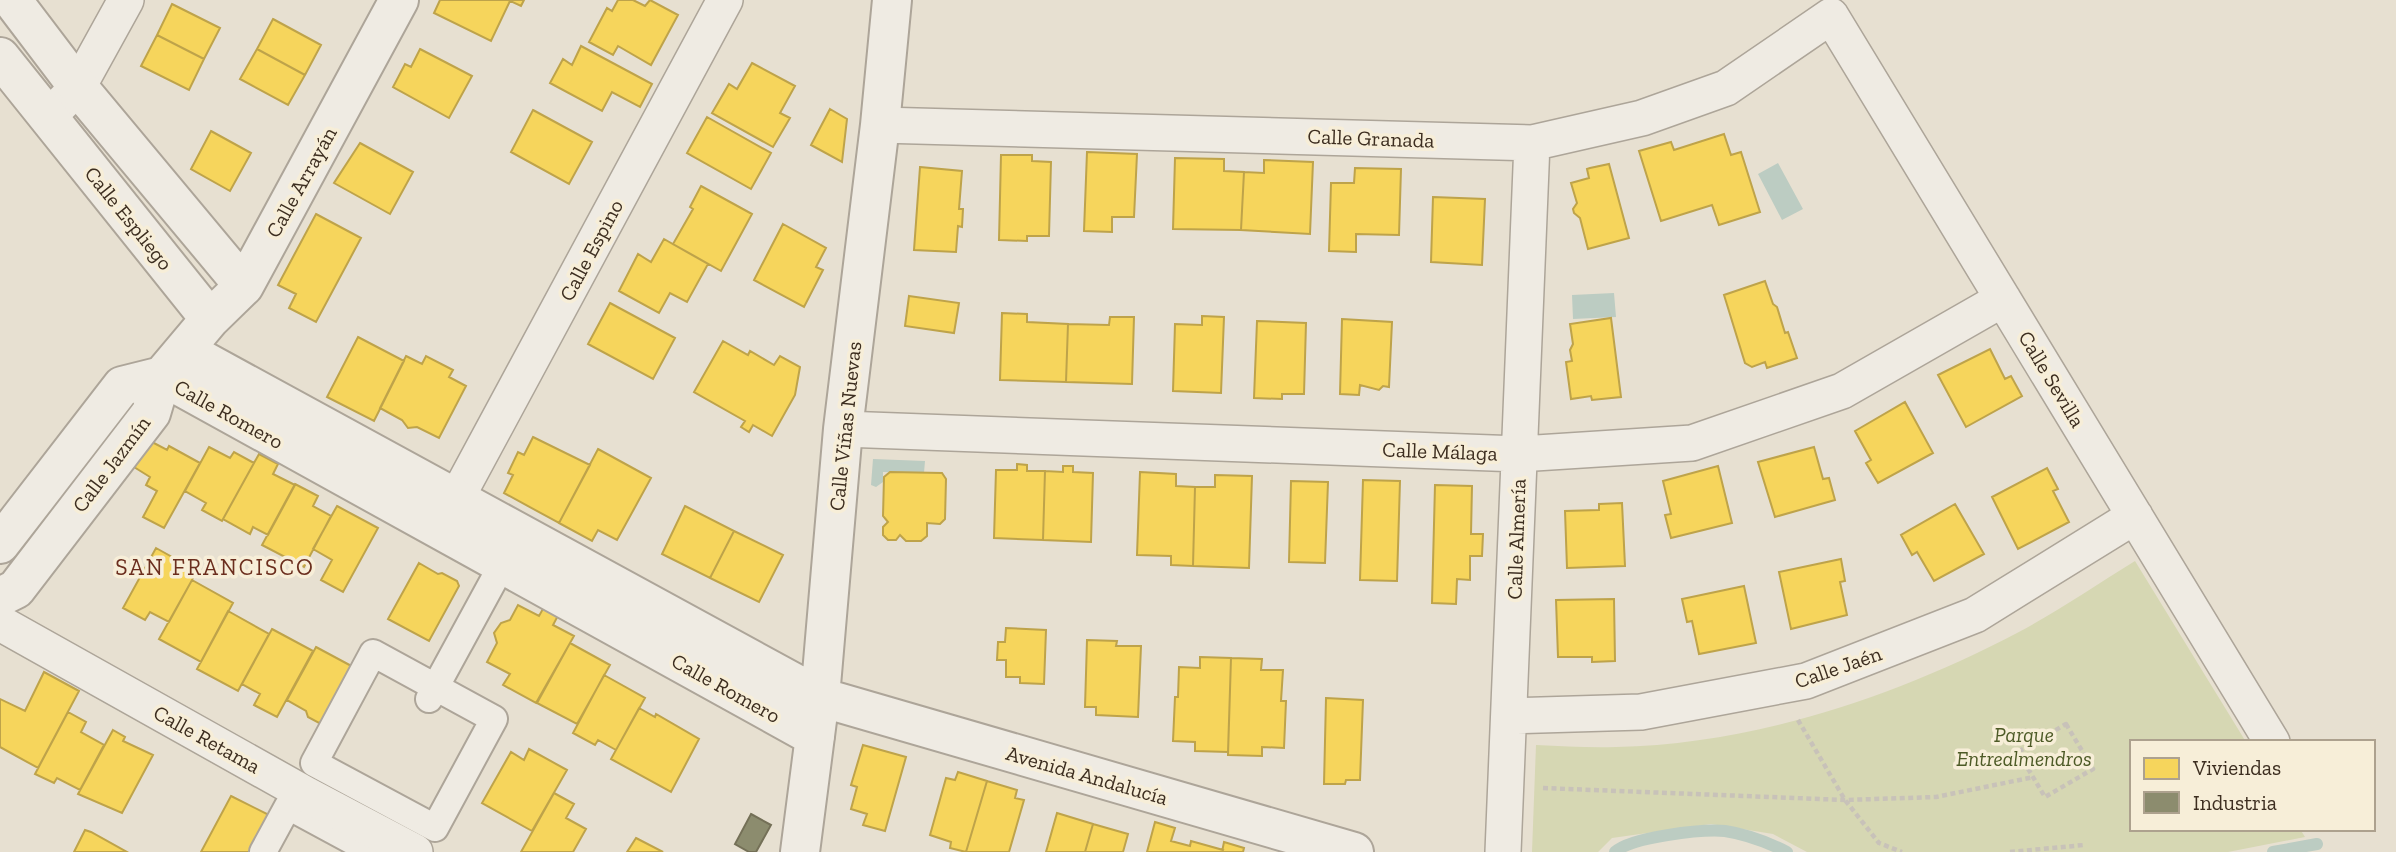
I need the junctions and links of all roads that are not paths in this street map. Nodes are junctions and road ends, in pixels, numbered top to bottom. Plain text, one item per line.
1 (12, 0) edge
2 (126, 0) edge
3 (399, 0) edge
4 (725, 0) edge
5 (892, 0) edge
6 (1831, 16) joint
7 (0, 57) edge
8 (78, 87) junction
9 (48, 117) junction
10 (880, 125) junction
11 (1532, 143) junction
12 (244, 286) junction
13 (2003, 299) junction
14 (210, 319) junction
15 (173, 363) junction
16 (844, 429) junction
17 (1519, 454) junction
18 (456, 499) junction
19 (2135, 516) junction
20 (0, 544) edge
21 (502, 565) junction
22 (0, 597) edge
23 (0, 623) edge
24 (433, 692) junction
25 (820, 697) junction
26 (1508, 716) junction
27 (815, 737) junction
28 (2271, 740) edge
29 (263, 852) edge
30 (373, 852) edge
31 (415, 852) edge
32 (800, 852) edge
33 (1354, 852) edge
34 (1503, 852) edge

1 - 8 street, Calle Espliego
2 - 8 street
3 - 12 street, Calle Arrayán
4 - 18 street, Calle Espino
5 - 10 street, Calle Viñas Nuevas
6 - 11 street, Calle Granada
6 - 13 street, Calle Sevilla
7 - 9 street, Calle Espliego
8 - 9 street
8 - 12 street, Calle Espliego
9 - 14 street, Calle Espliego
10 - 11 street, Calle Granada
10 - 16 street, Calle Viñas Nuevas
11 - 17 street, Calle Almería
12 - 14 street, Calle Arrayán
13 - 17 street, Calle Málaga
13 - 19 street, Calle Sevilla
14 - 15 street, Calle Arrayán
15 - 18 street, Calle Romero
15 - 20 street, Calle Jazmín
15 - 21 street, Calle Romero
15 - 22 street, Calle Jazmín
16 - 17 street, Calle Málaga
16 - 25 street, Calle Viñas Nuevas
17 - 26 street, Calle Almería
18 - 25 street, Calle Romero
19 - 26 street, Calle Jaén
19 - 28 street, Calle Sevilla
21 - 24 street
21 - 27 street, Calle Romero
23 - 31 street, Calle Retama
24 - 24 street
25 - 27 street, Calle Viñas Nuevas
25 - 33 street, Avenida Andalucía
26 - 34 street, Calle Almería
27 - 32 street, Calle Viñas Nuevas
29 - 30 street

